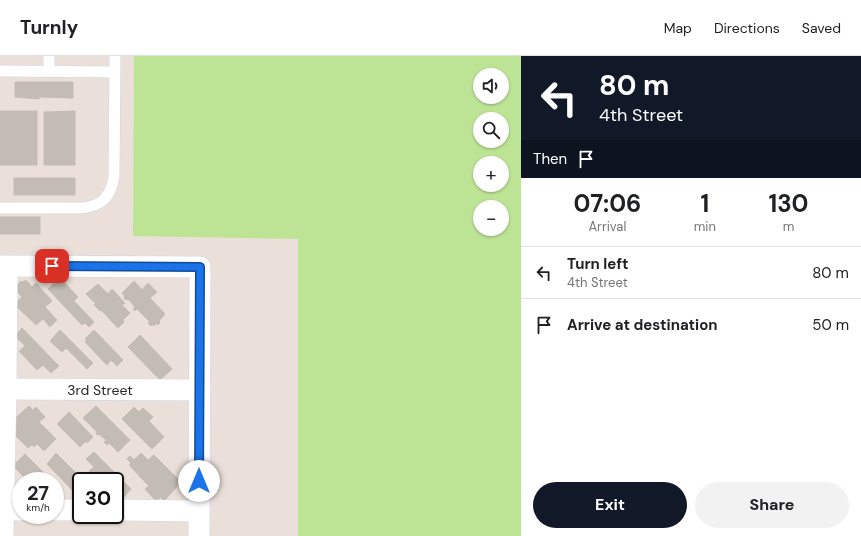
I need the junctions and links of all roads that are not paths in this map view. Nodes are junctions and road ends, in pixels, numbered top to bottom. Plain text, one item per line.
1 (49, 56) edge
2 (116, 56) edge
3 (0, 71) edge
4 (49, 71) junction
5 (115, 72) junction
6 (0, 208) edge
7 (3, 266) edge
8 (3, 389) edge
9 (200, 390) junction
10 (8, 510) edge
11 (124, 510) edge
12 (199, 511) junction
13 (3, 536) edge
14 (199, 536) edge

1 - 4 lane
2 - 5 lane
3 - 4 lane
4 - 5 lane
5 - 6 lane
7 - 8 street
7 - 9 street
8 - 9 street, 3rd Street
8 - 10 street
9 - 12 street
10 - 13 street
11 - 12 street
12 - 14 street

